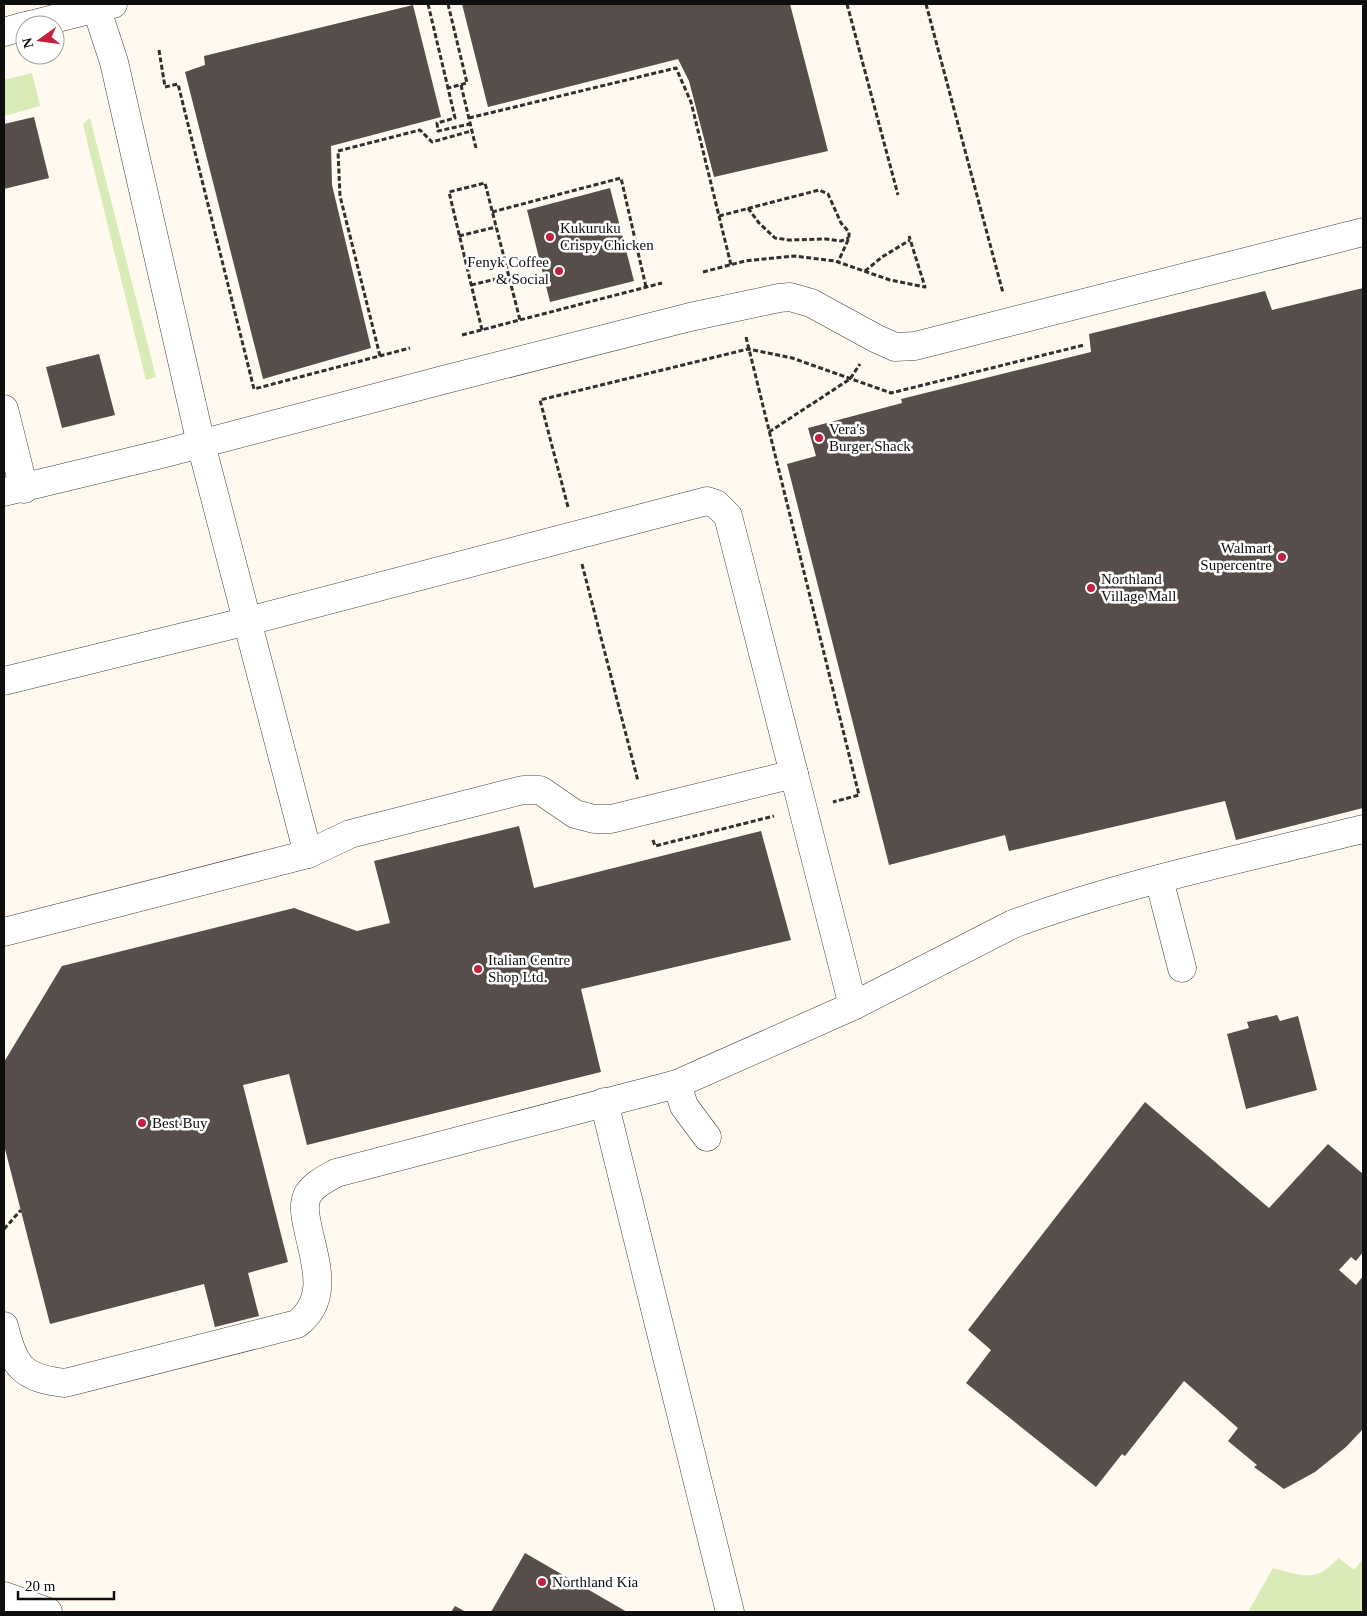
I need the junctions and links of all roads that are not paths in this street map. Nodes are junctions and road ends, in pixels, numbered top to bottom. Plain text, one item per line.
1 (102, 5) edge
2 (65, 15) edge
3 (1363, 232) edge
4 (4, 409) edge
5 (202, 444) junction
6 (14, 490) edge
7 (248, 621) junction
8 (4, 682) edge
9 (794, 774) junction
10 (1363, 829) edge
11 (308, 854) junction
12 (1159, 879) junction
13 (4, 932) edge
14 (1182, 968) dead end
15 (853, 1006) junction
16 (677, 1084) junction
17 (604, 1102) junction
18 (707, 1137) dead end
19 (4, 1326) edge
20 (4, 1596) edge
21 (48, 1612) edge
22 (730, 1612) edge

1 - 2 street
1 - 5 street
3 - 5 street
4 - 6 street
5 - 6 street
5 - 7 street
7 - 8 street
7 - 9 street
7 - 11 street
9 - 11 street
9 - 15 street
10 - 12 street
11 - 13 street
12 - 14 street
12 - 15 street
15 - 16 street
16 - 17 street
16 - 18 street
17 - 19 street
17 - 22 street
20 - 21 street

